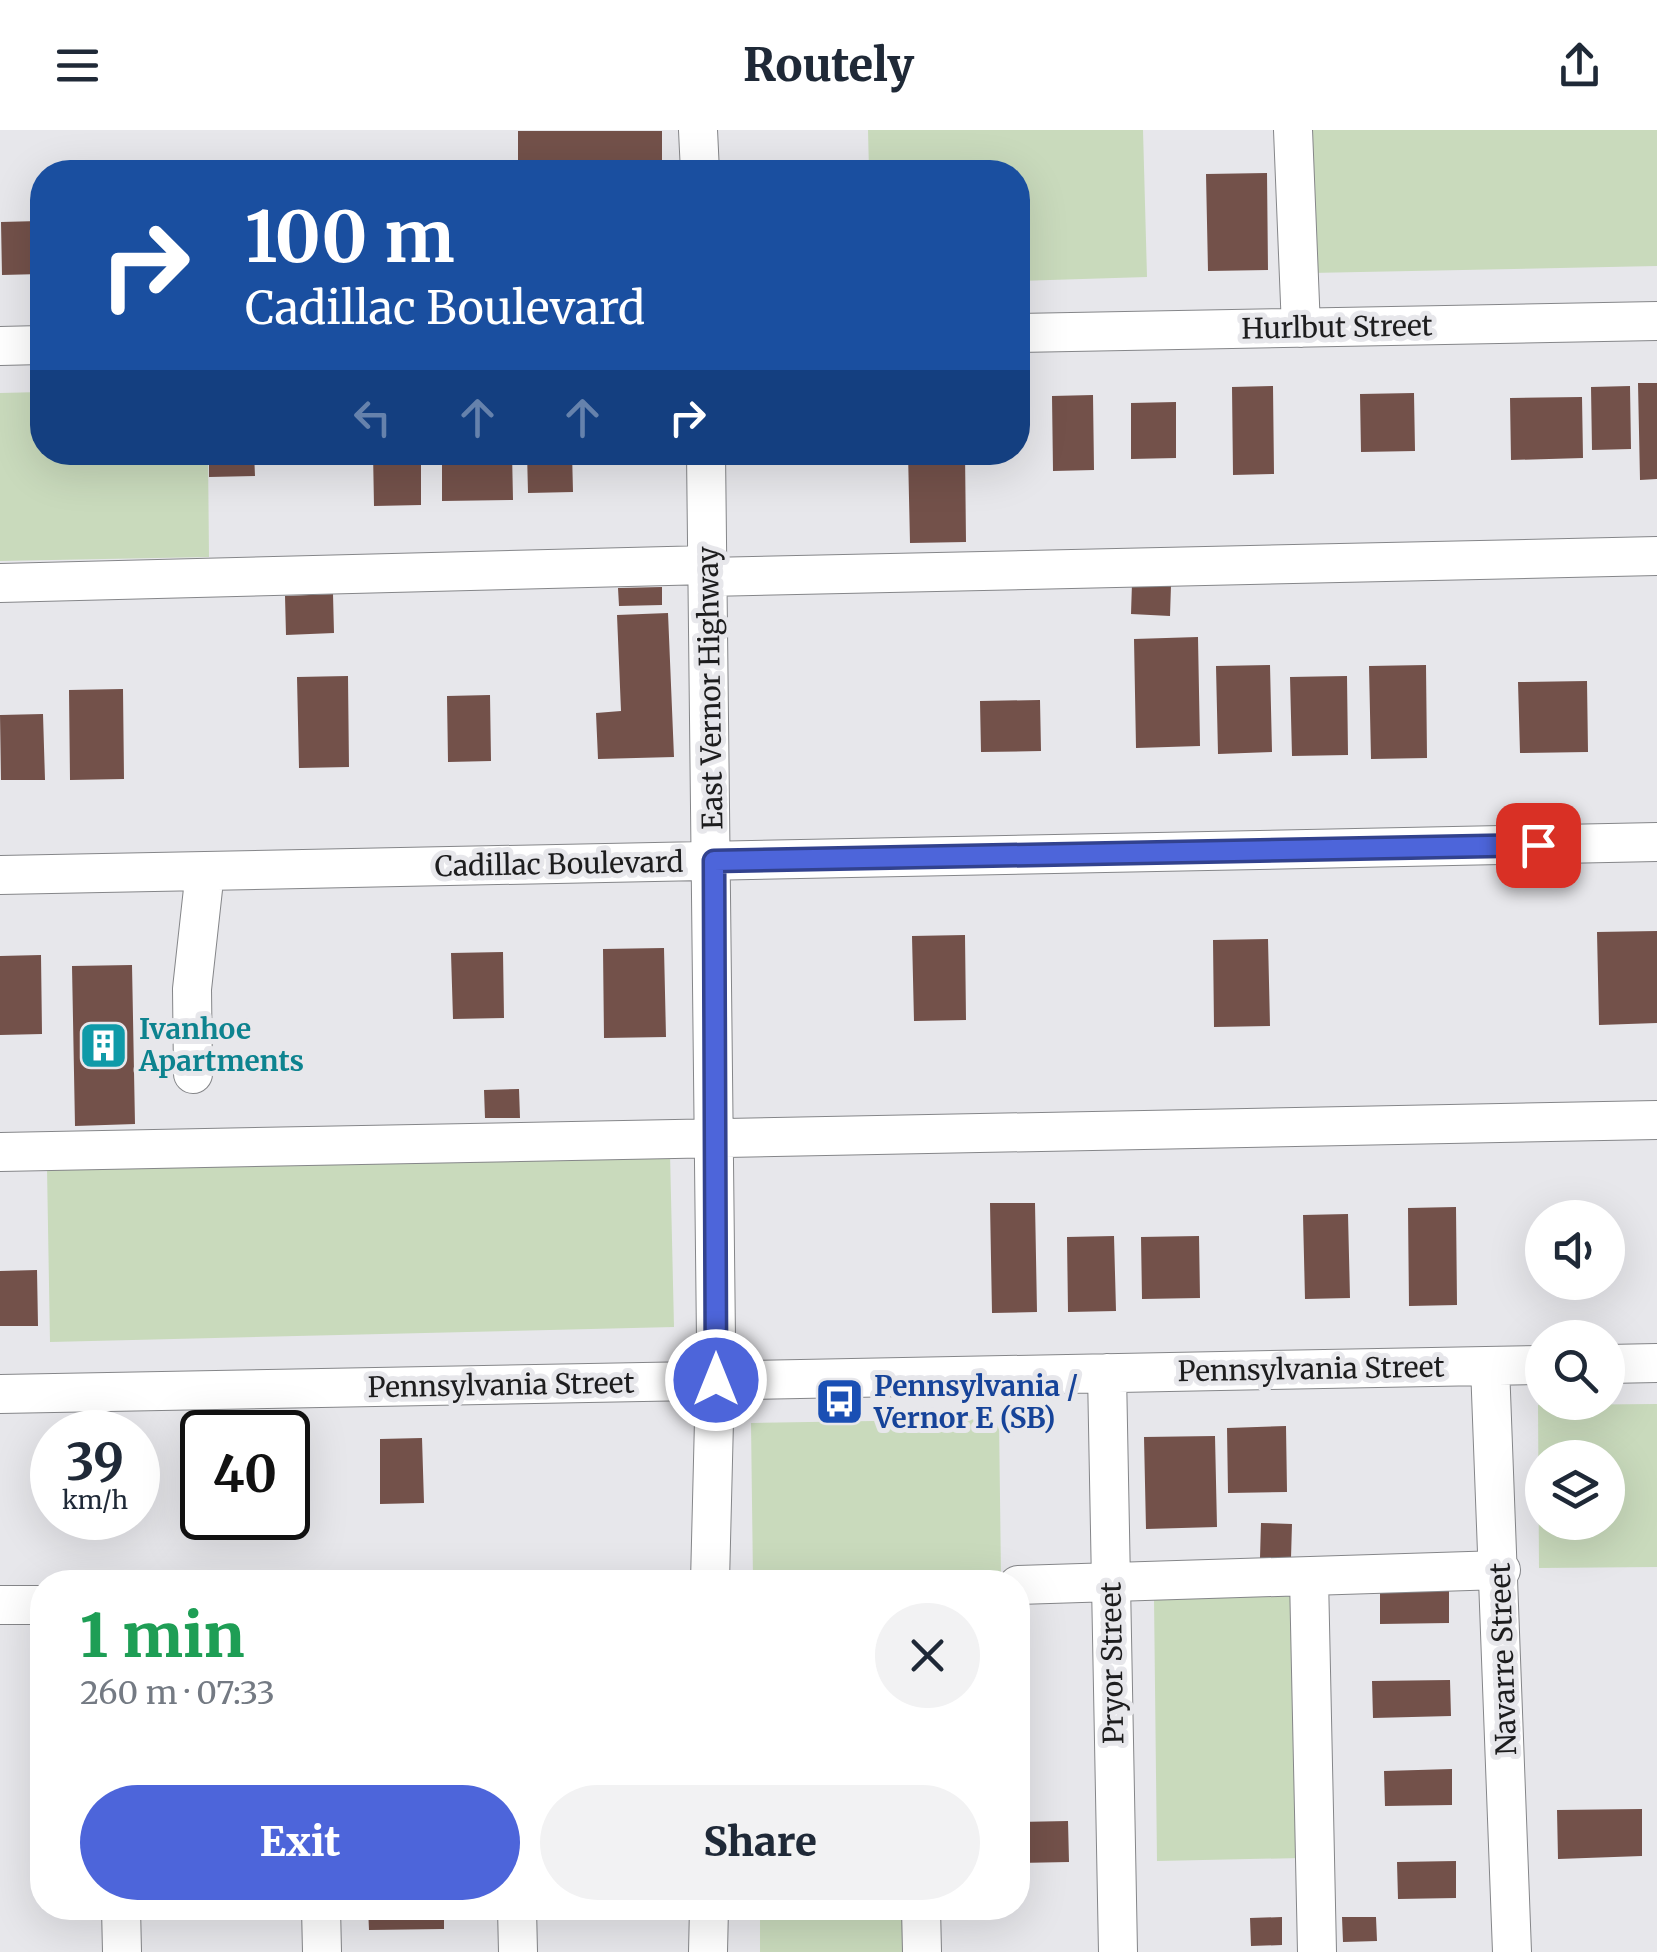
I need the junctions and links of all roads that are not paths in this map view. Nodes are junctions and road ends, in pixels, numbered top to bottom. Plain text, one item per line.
1 (698, 130) edge
2 (1293, 130) edge
3 (699, 160) edge
4 (1657, 322) edge
5 (1301, 328) junction
6 (1030, 333) edge
7 (30, 345) edge
8 (0, 346) edge
9 (706, 465) edge
10 (1657, 556) edge
11 (708, 571) junction
12 (0, 583) edge
13 (1657, 842) edge
14 (714, 861) junction
15 (205, 871) junction
16 (0, 874) edge
17 (194, 1074) dead end
18 (1657, 1120) edge
19 (714, 1135) junction
20 (0, 1152) edge
21 (1657, 1363) edge
22 (1625, 1364) edge
23 (1525, 1365) edge
24 (1490, 1366) junction
25 (1106, 1373) junction
26 (716, 1380) junction
27 (0, 1394) edge
28 (710, 1570) edge
29 (1501, 1570) junction
30 (1309, 1577) junction
31 (1111, 1584) junction
32 (1030, 1585) edge
33 (0, 1605) edge
34 (30, 1605) edge
35 (121, 1920) edge
36 (321, 1920) edge
37 (518, 1920) edge
38 (708, 1920) edge
39 (921, 1920) edge
40 (122, 1952) edge
41 (322, 1952) edge
42 (518, 1952) edge
43 (708, 1952) edge
44 (922, 1952) edge
45 (1118, 1952) edge
46 (1317, 1952) edge
47 (1512, 1952) edge

1 - 3 street
2 - 5 street
4 - 5 street, Hurlbut Street
5 - 6 street, Hurlbut Street
7 - 8 street
9 - 11 street, East Vernor Highway
10 - 11 street
11 - 12 street
11 - 14 street, East Vernor Highway
13 - 14 street, Cadillac Boulevard
14 - 15 street, Cadillac Boulevard
14 - 19 street, East Vernor Highway
15 - 16 street, Cadillac Boulevard
15 - 17 street
18 - 19 street
19 - 20 street
19 - 26 street, East Vernor Highway
21 - 22 street
23 - 24 street, Pennsylvania Street
24 - 25 street, Pennsylvania Street
24 - 29 street, Navarre Street
25 - 26 street, Pennsylvania Street
25 - 31 street, Pryor Street
26 - 27 street, Pennsylvania Street
26 - 28 street, East Vernor Highway
29 - 30 street
29 - 47 street, Navarre Street
30 - 31 street
30 - 46 street
31 - 32 street
31 - 45 street, Pryor Street
33 - 34 street
35 - 40 street
36 - 41 street
37 - 42 street
38 - 43 street
39 - 44 street

